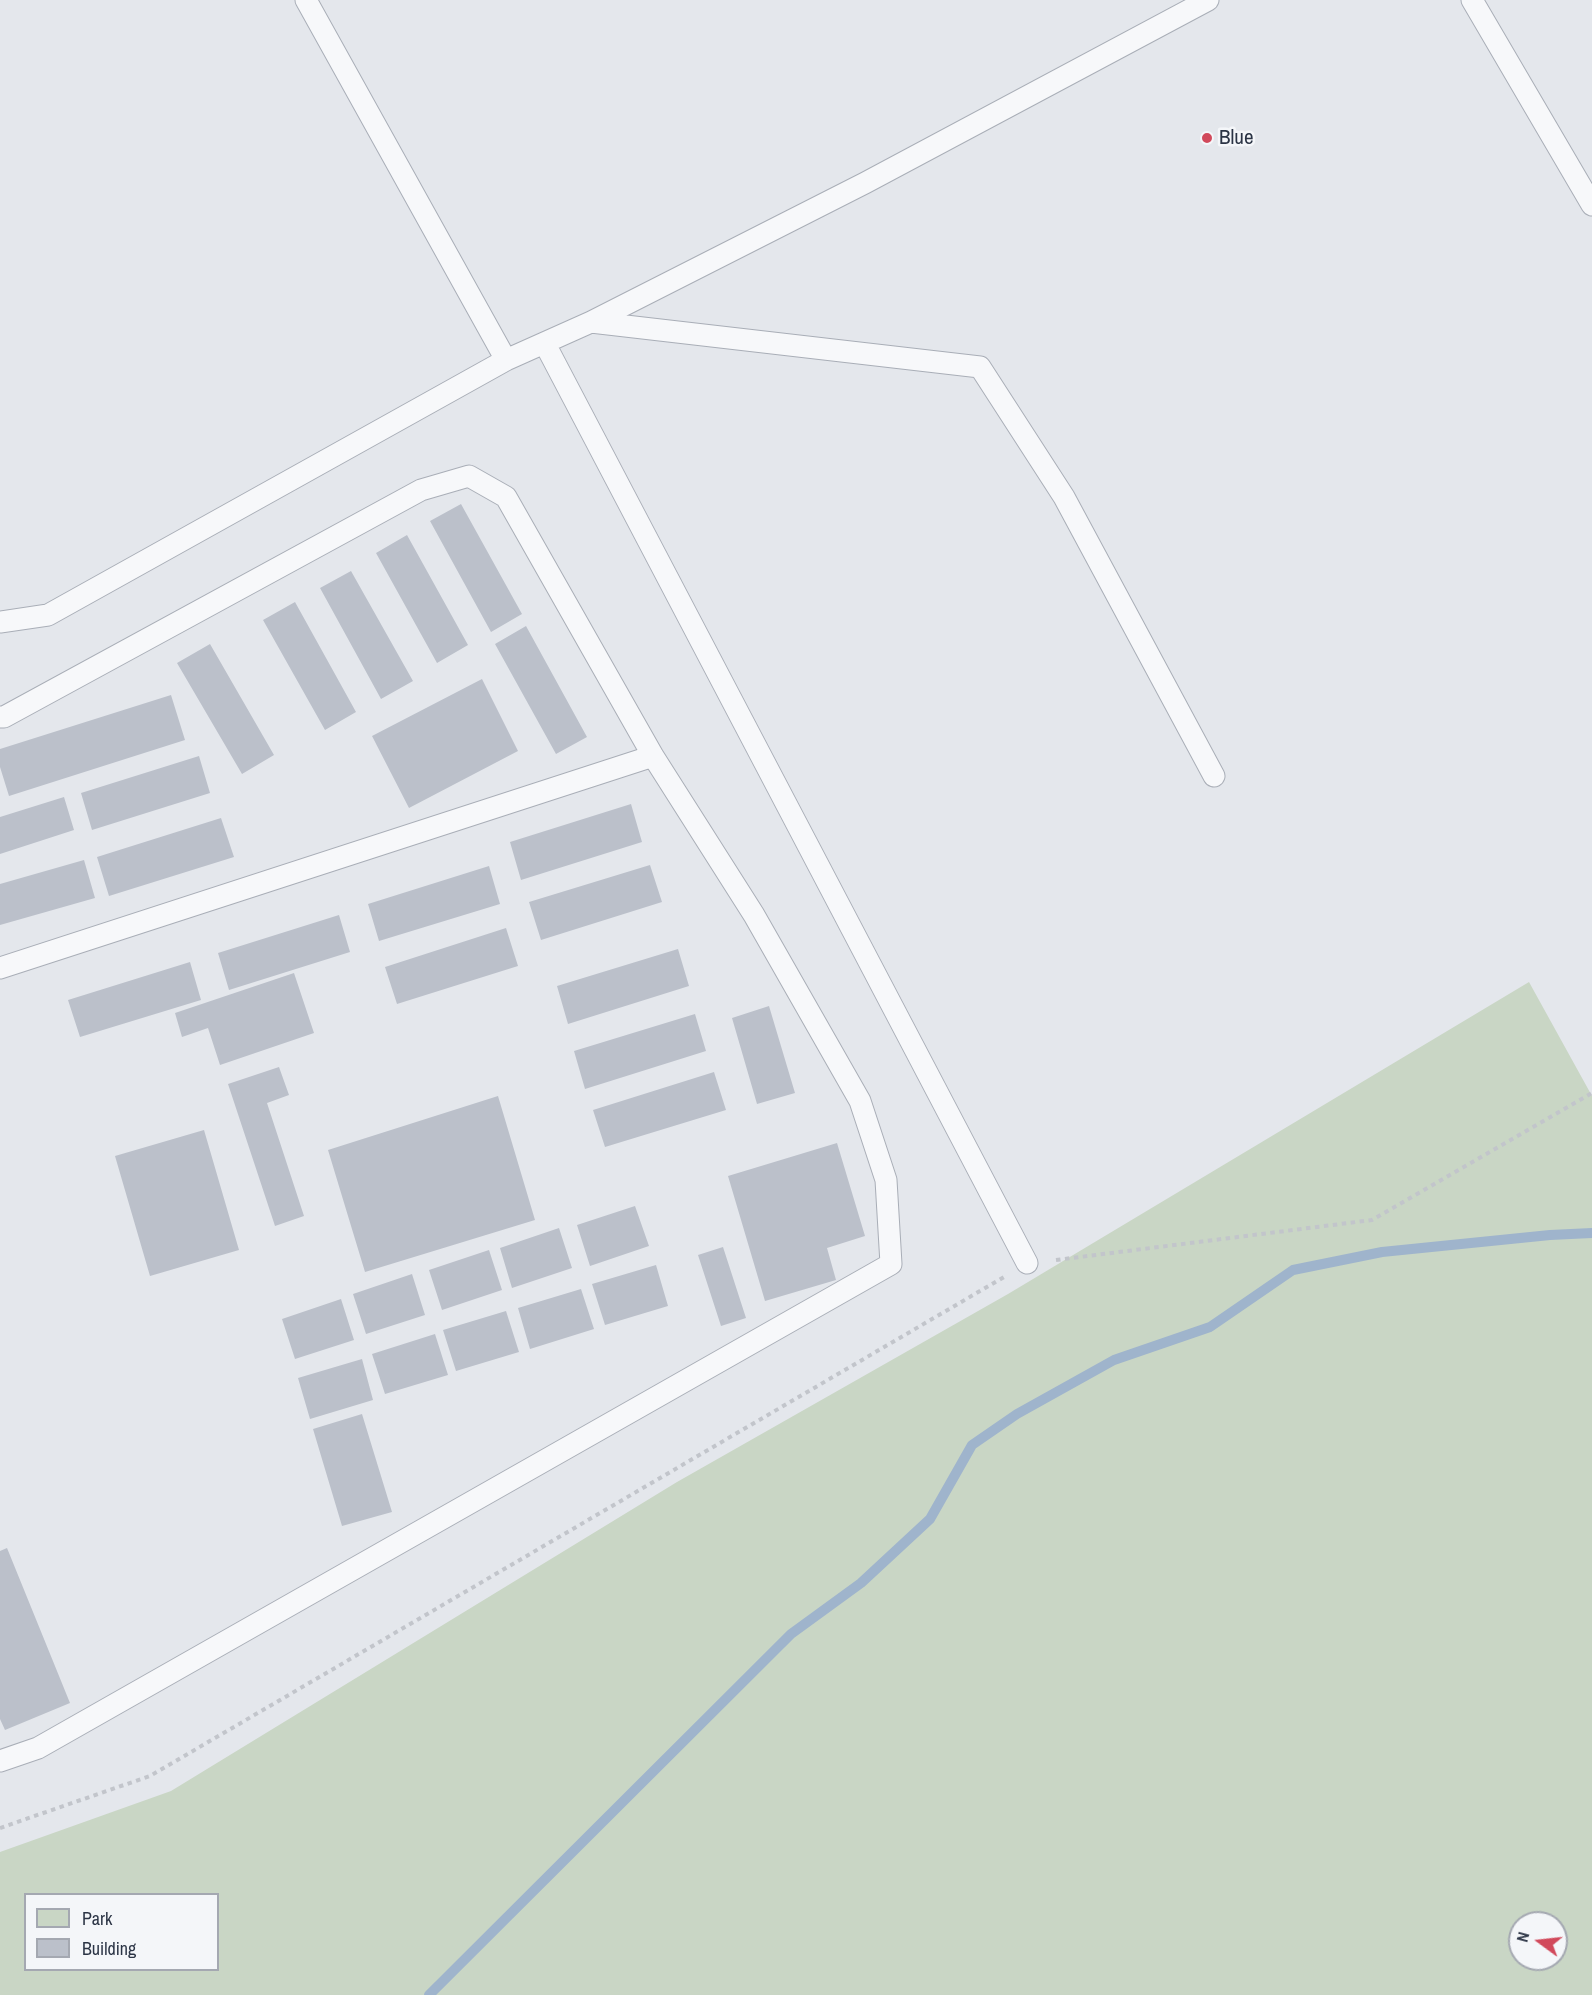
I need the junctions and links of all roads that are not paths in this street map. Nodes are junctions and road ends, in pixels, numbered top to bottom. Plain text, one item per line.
1 (306, 0) edge
2 (1208, 0) edge
3 (1472, 0) edge
4 (1592, 205) edge
5 (591, 322) junction
6 (545, 344) junction
7 (506, 360) junction
8 (0, 622) edge
9 (0, 717) edge
10 (653, 756) junction
11 (1214, 776) dead end
12 (0, 968) edge
13 (1027, 1263) road end
14 (0, 1761) edge

1 - 7 lane
2 - 5 lane
3 - 4 lane
5 - 6 lane
5 - 11 lane
6 - 7 lane
6 - 13 lane
7 - 8 lane
9 - 10 lane
10 - 12 lane
10 - 14 lane

